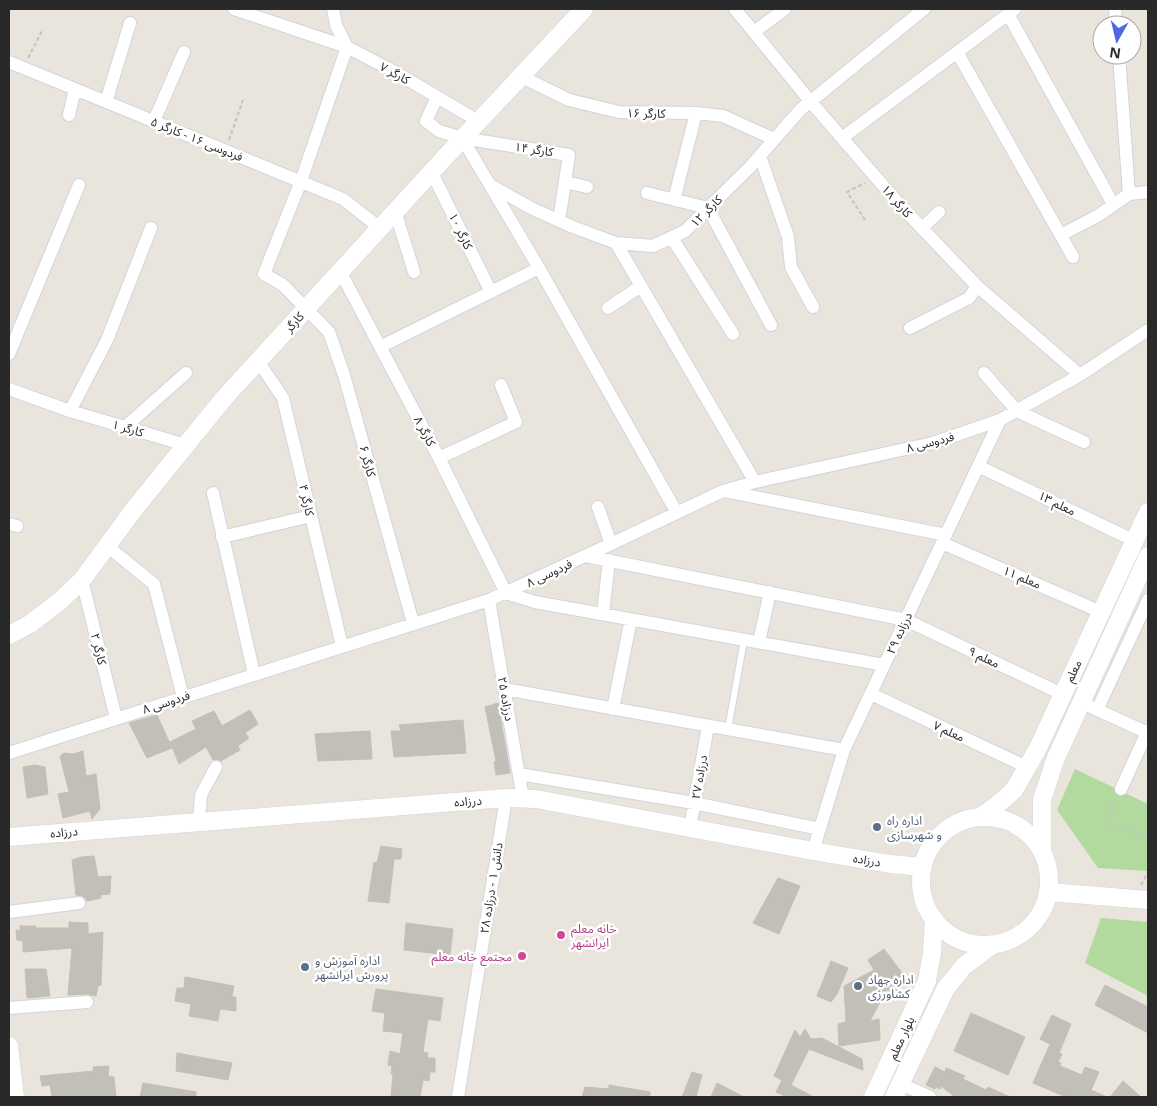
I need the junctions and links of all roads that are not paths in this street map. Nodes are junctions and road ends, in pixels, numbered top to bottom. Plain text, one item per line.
1 (234, 9) edge
2 (334, 9) edge
3 (584, 9) edge
4 (735, 9) edge
5 (785, 9) edge
6 (924, 9) edge
7 (1011, 11) edge
8 (130, 23) dead end
9 (754, 32) junction
10 (347, 47) junction
11 (184, 52) dead end
12 (957, 52) junction
13 (9, 62) edge
14 (1120, 65) edge
15 (520, 76) junction
16 (76, 90) junction
17 (437, 97) junction
18 (810, 101) junction
19 (106, 102) junction
20 (696, 113) junction
21 (70, 115) dead end
22 (478, 121) junction
23 (154, 122) junction
24 (462, 138) junction
25 (842, 138) junction
26 (774, 139) junction
27 (760, 156) junction
28 (431, 171) junction
29 (300, 181) junction
30 (565, 182) junction
31 (79, 185) dead end
32 (490, 185) junction
33 (587, 188) dead end
34 (1148, 192) edge
35 (647, 193) dead end
36 (1129, 194) junction
37 (674, 200) junction
38 (1113, 204) junction
39 (708, 208) junction
40 (395, 211) junction
41 (939, 212) dead end
42 (559, 221) junction
43 (151, 228) dead end
44 (380, 228) junction
45 (922, 228) junction
46 (1061, 235) junction
47 (672, 238) junction
48 (616, 243) junction
49 (1074, 257) dead end
50 (539, 268) junction
51 (340, 271) junction
52 (414, 272) dead end
53 (641, 286) junction
54 (978, 286) junction
55 (491, 292) junction
56 (813, 307) dead end
57 (306, 308) junction
58 (608, 308) dead end
59 (771, 325) dead end
60 (910, 328) dead end
61 (1148, 330) edge
62 (734, 334) dead end
63 (380, 347) junction
64 (9, 354) edge
65 (258, 361) junction
66 (186, 373) dead end
67 (984, 373) dead end
68 (1080, 375) junction
69 (501, 385) dead end
70 (9, 389) edge
71 (70, 411) junction
72 (1017, 411) junction
73 (1000, 420) junction
74 (126, 427) junction
75 (1084, 442) dead end
76 (186, 445) junction
77 (440, 458) junction
78 (978, 466) junction
79 (755, 482) junction
80 (723, 491) junction
81 (213, 493) dead end
82 (598, 507) dead end
83 (1148, 512) edge
84 (677, 513) junction
85 (311, 516) junction
86 (222, 536) junction
87 (944, 539) junction
88 (1135, 541) junction
89 (611, 544) junction
90 (107, 546) junction
91 (586, 556) junction
92 (1148, 556) edge
93 (609, 560) junction
94 (82, 580) junction
95 (770, 592) junction
96 (506, 593) junction
97 (489, 600) junction
98 (1147, 606) edge
99 (1101, 612) junction
100 (603, 614) junction
101 (632, 619) junction
102 (906, 620) junction
103 (413, 623) junction
104 (9, 635) edge
105 (744, 640) junction
106 (759, 642) junction
107 (342, 646) junction
108 (1078, 660) junction
109 (884, 665) junction
110 (1097, 670) junction
111 (254, 674) junction
112 (505, 689) junction
113 (871, 694) junction
114 (1062, 694) junction
115 (183, 697) junction
116 (1090, 706) junction
117 (613, 709) junction
118 (116, 718) junction
119 (708, 726) junction
120 (728, 729) junction
121 (1148, 732) edge
122 (844, 750) junction
123 (9, 753) edge
124 (1027, 767) junction
125 (216, 768) dead end
126 (519, 774) junction
127 (1121, 789) road end
128 (515, 799) junction
129 (694, 803) junction
130 (980, 817) junction
131 (199, 821) junction
132 (690, 828) junction
133 (820, 829) junction
134 (9, 837) edge
135 (813, 851) junction
136 (1042, 852) junction
137 (922, 867) junction
138 (1049, 892) junction
139 (1148, 900) edge
140 (79, 904) dead end
141 (9, 912) edge
142 (934, 919) junction
143 (992, 945) junction
144 (87, 1002) dead end
145 (9, 1008) edge
146 (9, 1046) edge
147 (897, 1090) edge
148 (15, 1097) edge
149 (458, 1097) edge
150 (873, 1097) edge
151 (930, 1097) edge

1 - 10 street, کارگر ۷
2 - 10 street
3 - 15 main road, کارگر
4 - 9 street, کارگر ۱۸
5 - 9 street
6 - 18 street, کارگر ۱۲
7 - 12 street
7 - 38 street
8 - 19 street
9 - 18 street, کارگر ۱۸
10 - 17 street, کارگر ۷
10 - 29 street
11 - 23 street
12 - 25 street
12 - 46 street
13 - 16 street, فردوسی ۱۶ - کارگر ۵
14 - 36 street
15 - 20 street, کارگر ۱۶
15 - 22 main road, کارگر
16 - 19 street, فردوسی ۱۶ - کارگر ۵
16 - 21 street
17 - 22 street, کارگر ۷
17 - 24 street
18 - 25 street, کارگر ۱۸
18 - 26 street, کارگر ۱۲
19 - 23 street, فردوسی ۱۶ - کارگر ۵
20 - 26 street, کارگر ۱۶
20 - 37 street
22 - 24 main road, کارگر
23 - 29 street, فردوسی ۱۶ - کارگر ۵
24 - 28 main road, کارگر
24 - 30 street, کارگر ۱۴
24 - 32 street, کارگر ۱۲
25 - 45 street, کارگر ۱۸
26 - 27 street, کارگر ۱۲
27 - 39 street, کارگر ۱۲
27 - 56 street
28 - 40 main road, کارگر
28 - 55 street, کارگر ۱۰
29 - 44 street, فردوسی ۱۶ - کارگر ۵
29 - 57 street, کارگر ۶
30 - 33 street
30 - 42 street, کارگر ۱۴
31 - 64 street
32 - 42 street, کارگر ۱۲
32 - 50 street, کارگر ۱۲
34 - 36 street
35 - 37 street
36 - 38 street
37 - 39 street
38 - 46 street
39 - 47 street, کارگر ۱۲
39 - 59 street
40 - 44 main road, کارگر
40 - 52 street
41 - 45 street
42 - 48 street, کارگر ۱۲
43 - 71 street
44 - 51 main road, کارگر
45 - 54 street, کارگر ۱۸
46 - 49 street
47 - 48 street, کارگر ۱۲
47 - 62 street
48 - 53 street
50 - 55 street
50 - 84 street, کارگر ۱۲
51 - 57 main road, کارگر
51 - 63 street, کارگر ۸
53 - 58 street
53 - 79 street
54 - 60 street
54 - 68 street, کارگر ۱۸
55 - 63 street
57 - 65 main road, کارگر
57 - 103 street, کارگر ۶
61 - 68 street, فردوسی ۸
63 - 77 street, کارگر ۸
65 - 76 main road, کارگر
65 - 85 street, کارگر ۴
66 - 74 street
67 - 72 street
68 - 72 street, فردوسی ۸
69 - 77 street
70 - 71 street, کارگر ۱
71 - 74 street, کارگر ۱
72 - 73 street, فردوسی ۸
72 - 75 street
73 - 78 street, درزاده ۲۹
73 - 79 street, فردوسی ۸
74 - 76 street, کارگر ۱
76 - 90 main road, کارگر
77 - 96 street, کارگر ۸
78 - 87 street, درزاده ۲۹
78 - 88 street, معلم ۱۳
79 - 80 street, فردوسی ۸
80 - 84 street, فردوسی ۸
80 - 87 street, معلم ۱۱
81 - 86 street
82 - 89 street
83 - 88 main road, معلم
84 - 89 street, فردوسی ۸
85 - 86 street
85 - 107 street, کارگر ۴
86 - 111 street
87 - 99 street, معلم ۱۱
87 - 102 street, درزاده ۲۹
88 - 99 main road, معلم
89 - 91 street, فردوسی ۸
90 - 94 main road, کارگر
90 - 115 street
91 - 93 street, معلم ۹
91 - 96 street, فردوسی ۸
92 - 110 main road, معلم
93 - 95 street, معلم ۹
93 - 100 street
94 - 104 main road, کارگر
94 - 118 street, کارگر ۲
95 - 102 street, معلم ۹
95 - 106 street
96 - 97 street, فردوسی ۸
96 - 100 street
97 - 103 street, فردوسی ۸
97 - 112 street, درزاده ۲۵
98 - 116 street
99 - 108 main road, معلم
100 - 101 street
101 - 105 street
101 - 117 street
102 - 109 street, درزاده ۲۹
102 - 114 street, معلم ۹
103 - 107 street, فردوسی ۸
105 - 106 street
105 - 120 lane
106 - 109 street
107 - 111 street, فردوسی ۸
108 - 110 main road
108 - 114 main road, معلم
109 - 113 street, درزاده ۲۹
110 - 116 main road, معلم
111 - 115 street, فردوسی ۸
112 - 117 street
112 - 126 street, درزاده ۲۵
113 - 122 street, درزاده ۲۹
113 - 124 street, معلم ۷
114 - 124 main road, معلم
115 - 118 street, فردوسی ۸
116 - 121 street
116 - 136 main road, معلم
117 - 119 street
118 - 123 street, فردوسی ۸
119 - 120 street
119 - 129 street, درزاده ۲۷
120 - 122 street
121 - 127 street
122 - 133 street, درزاده ۲۹
124 - 130 main road, معلم
125 - 131 street
126 - 128 street, درزاده ۲۵
126 - 129 street
128 - 131 main road, درزاده
128 - 132 main road, درزاده
128 - 149 street, دانش ۱ - درزاده ۲۸
129 - 132 street, درزاده ۲۷
129 - 133 street
130 - 136 main road
130 - 137 main road
131 - 134 main road, درزاده
132 - 135 main road, درزاده
133 - 135 street, درزاده ۲۹
135 - 137 main road, درزاده
136 - 138 main road
137 - 142 main road
138 - 139 main road
138 - 143 main road
140 - 141 street
142 - 143 main road
142 - 150 main road, بلوار معلم
143 - 147 main road, بلوار معلم
144 - 145 street
146 - 148 main road
147 - 151 street

